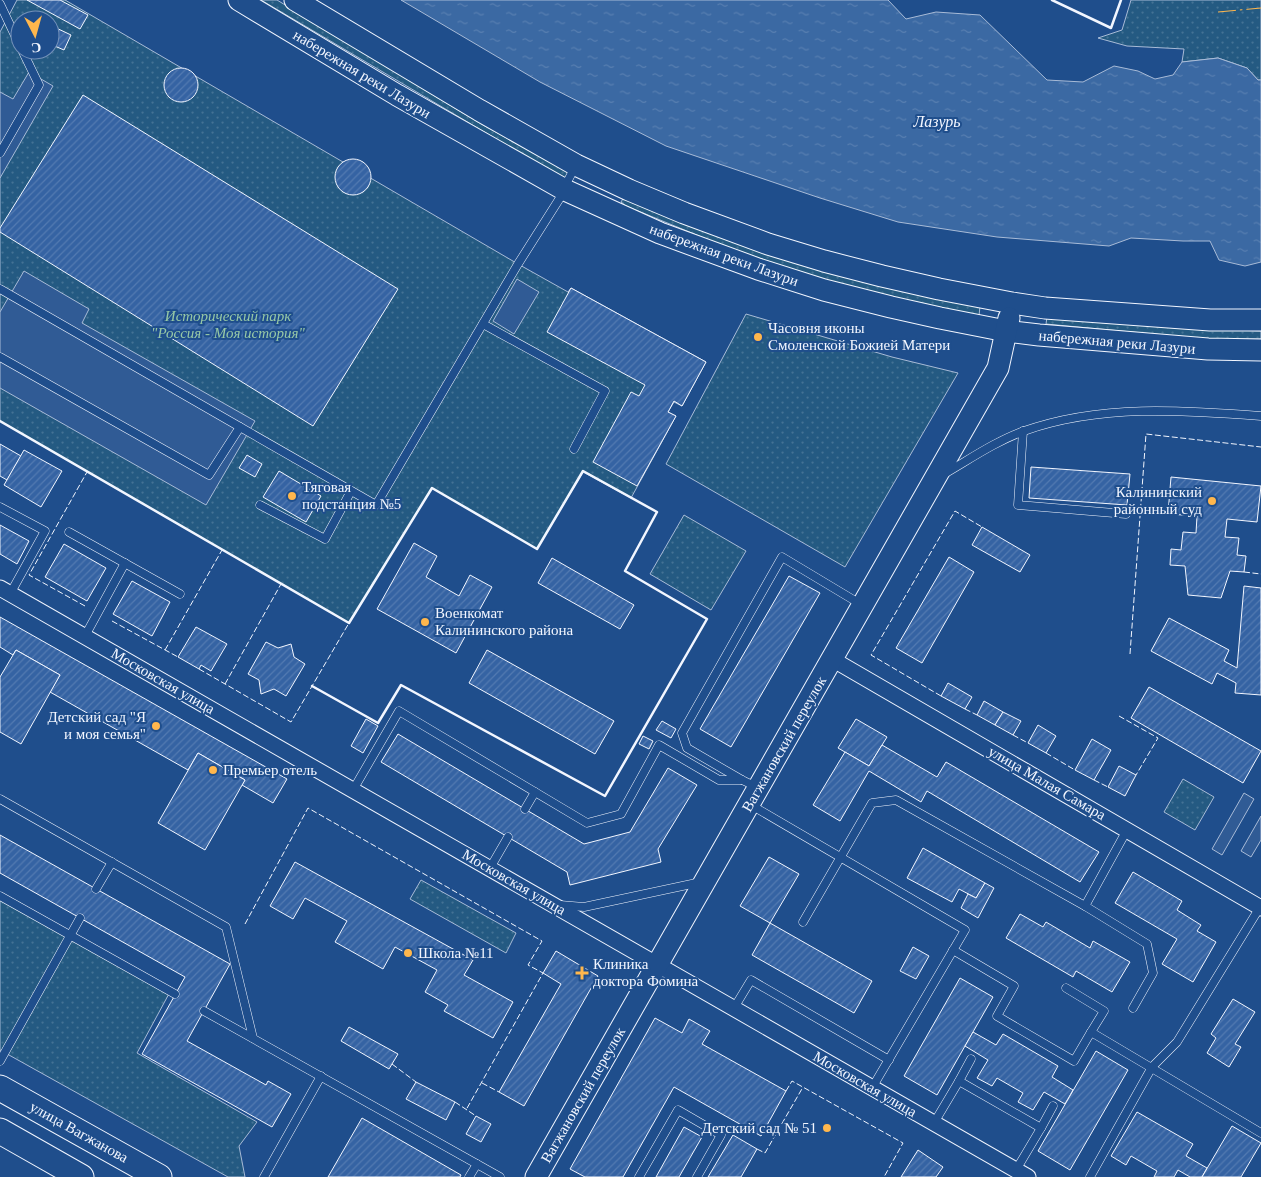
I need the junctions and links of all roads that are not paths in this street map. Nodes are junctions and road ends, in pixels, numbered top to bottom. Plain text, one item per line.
1 (239, 0) edge
2 (295, 0) edge
3 (0, 4) edge
4 (10, 25) edge
5 (26, 60) edge
6 (0, 153) edge
7 (576, 165) junction
8 (565, 190) junction
9 (0, 289) edge
10 (1012, 303) junction
11 (1261, 320) edge
12 (482, 324) junction
13 (1006, 331) junction
14 (1261, 350) edge
15 (0, 357) edge
16 (1261, 416) edge
17 (240, 427) junction
18 (1023, 431) junction
19 (574, 448) dead end
20 (936, 479) junction
21 (352, 491) junction
22 (260, 506) dead end
23 (0, 507) edge
24 (1126, 514) dead end
25 (69, 532) dead end
26 (125, 563) junction
27 (5, 591) edge
28 (180, 594) dead end
29 (863, 606) junction
30 (85, 636) junction
31 (832, 659) junction
32 (353, 790) junction
33 (750, 790) junction
34 (535, 792) junction
35 (0, 799) edge
36 (525, 809) dead end
37 (1127, 830) junction
38 (508, 838) dead end
39 (841, 857) junction
40 (112, 862) junction
41 (490, 868) junction
42 (705, 881) junction
43 (96, 889) dead end
44 (0, 896) edge
45 (552, 904) junction
46 (1086, 906) junction
47 (1260, 907) edge
48 (80, 918) dead end
49 (803, 922) dead end
50 (70, 935) junction
51 (953, 950) junction
52 (657, 965) junction
53 (1066, 988) dead end
54 (175, 994) dead end
55 (734, 1008) junction
56 (1133, 1008) dead end
57 (204, 1011) dead end
58 (1092, 1032) junction
59 (253, 1038) junction
60 (971, 1059) dead end
61 (889, 1060) junction
62 (0, 1061) edge
63 (1152, 1067) junction
64 (321, 1076) junction
65 (959, 1081) junction
66 (0, 1088) edge
67 (872, 1088) junction
68 (1053, 1106) dead end
69 (934, 1123) junction
70 (1040, 1128) junction
71 (0, 1131) edge
72 (1261, 1133) edge
73 (476, 1164) junction
74 (1022, 1174) edge
75 (540, 1176) edge
76 (81, 1177) edge
77 (159, 1177) edge
78 (264, 1177) edge
79 (469, 1177) edge
80 (500, 1177) edge
81 (640, 1177) edge
82 (697, 1177) edge
83 (1090, 1177) edge

1 - 8 main road, набережная реки Лазури
2 - 7 main road, набережная реки Лазури
3 - 4 lane
5 - 6 lane
7 - 8 lane
7 - 10 main road, набережная реки Лазури
8 - 12 lane
8 - 13 main road, набережная реки Лазури
9 - 17 lane
10 - 11 main road, набережная реки Лазури
10 - 13 main road, Вагжановский переулок
12 - 19 lane
12 - 21 lane
13 - 14 main road, набережная реки Лазури
13 - 20 main road, Вагжановский переулок
15 - 17 lane
16 - 18 lane
17 - 21 lane
18 - 20 lane
18 - 24 lane
20 - 29 main road, Вагжановский переулок
21 - 22 lane
23 - 27 lane
25 - 26 lane
26 - 28 lane
26 - 30 lane
27 - 30 street, Московская улица
29 - 31 main road, Вагжановский переулок
29 - 33 lane
30 - 32 street, Московская улица
31 - 33 main road, Вагжановский переулок
31 - 37 street, улица Малая Самара
32 - 34 lane
32 - 41 street, Московская улица
33 - 34 lane
33 - 39 lane
33 - 42 main road, Вагжановский переулок
34 - 36 lane
35 - 40 lane
37 - 46 lane
37 - 47 street, улица Малая Самара
38 - 41 lane
39 - 46 lane
39 - 49 lane
39 - 51 lane
40 - 43 lane
40 - 59 lane
41 - 45 street, Московская улица
42 - 45 lane
42 - 52 main road, Вагжановский переулок
44 - 50 lane
45 - 52 street, Московская улица
46 - 56 lane
47 - 63 lane
48 - 50 lane
50 - 54 lane
50 - 62 lane
51 - 58 lane
51 - 61 lane
52 - 55 street, Московская улица
52 - 75 main road, Вагжановский переулок
53 - 58 lane
55 - 61 lane
55 - 67 street, Московская улица
57 - 59 lane
58 - 63 lane
59 - 64 lane
60 - 65 lane
61 - 67 lane
63 - 72 lane
63 - 83 lane
64 - 73 lane
64 - 78 lane
65 - 69 lane
65 - 70 lane
66 - 77 main road, улица Вагжанова
67 - 69 street, Московская улица
68 - 70 lane
69 - 74 street, Московская улица
70 - 74 lane
71 - 76 main road
73 - 79 lane
73 - 80 lane
81 - 82 lane

